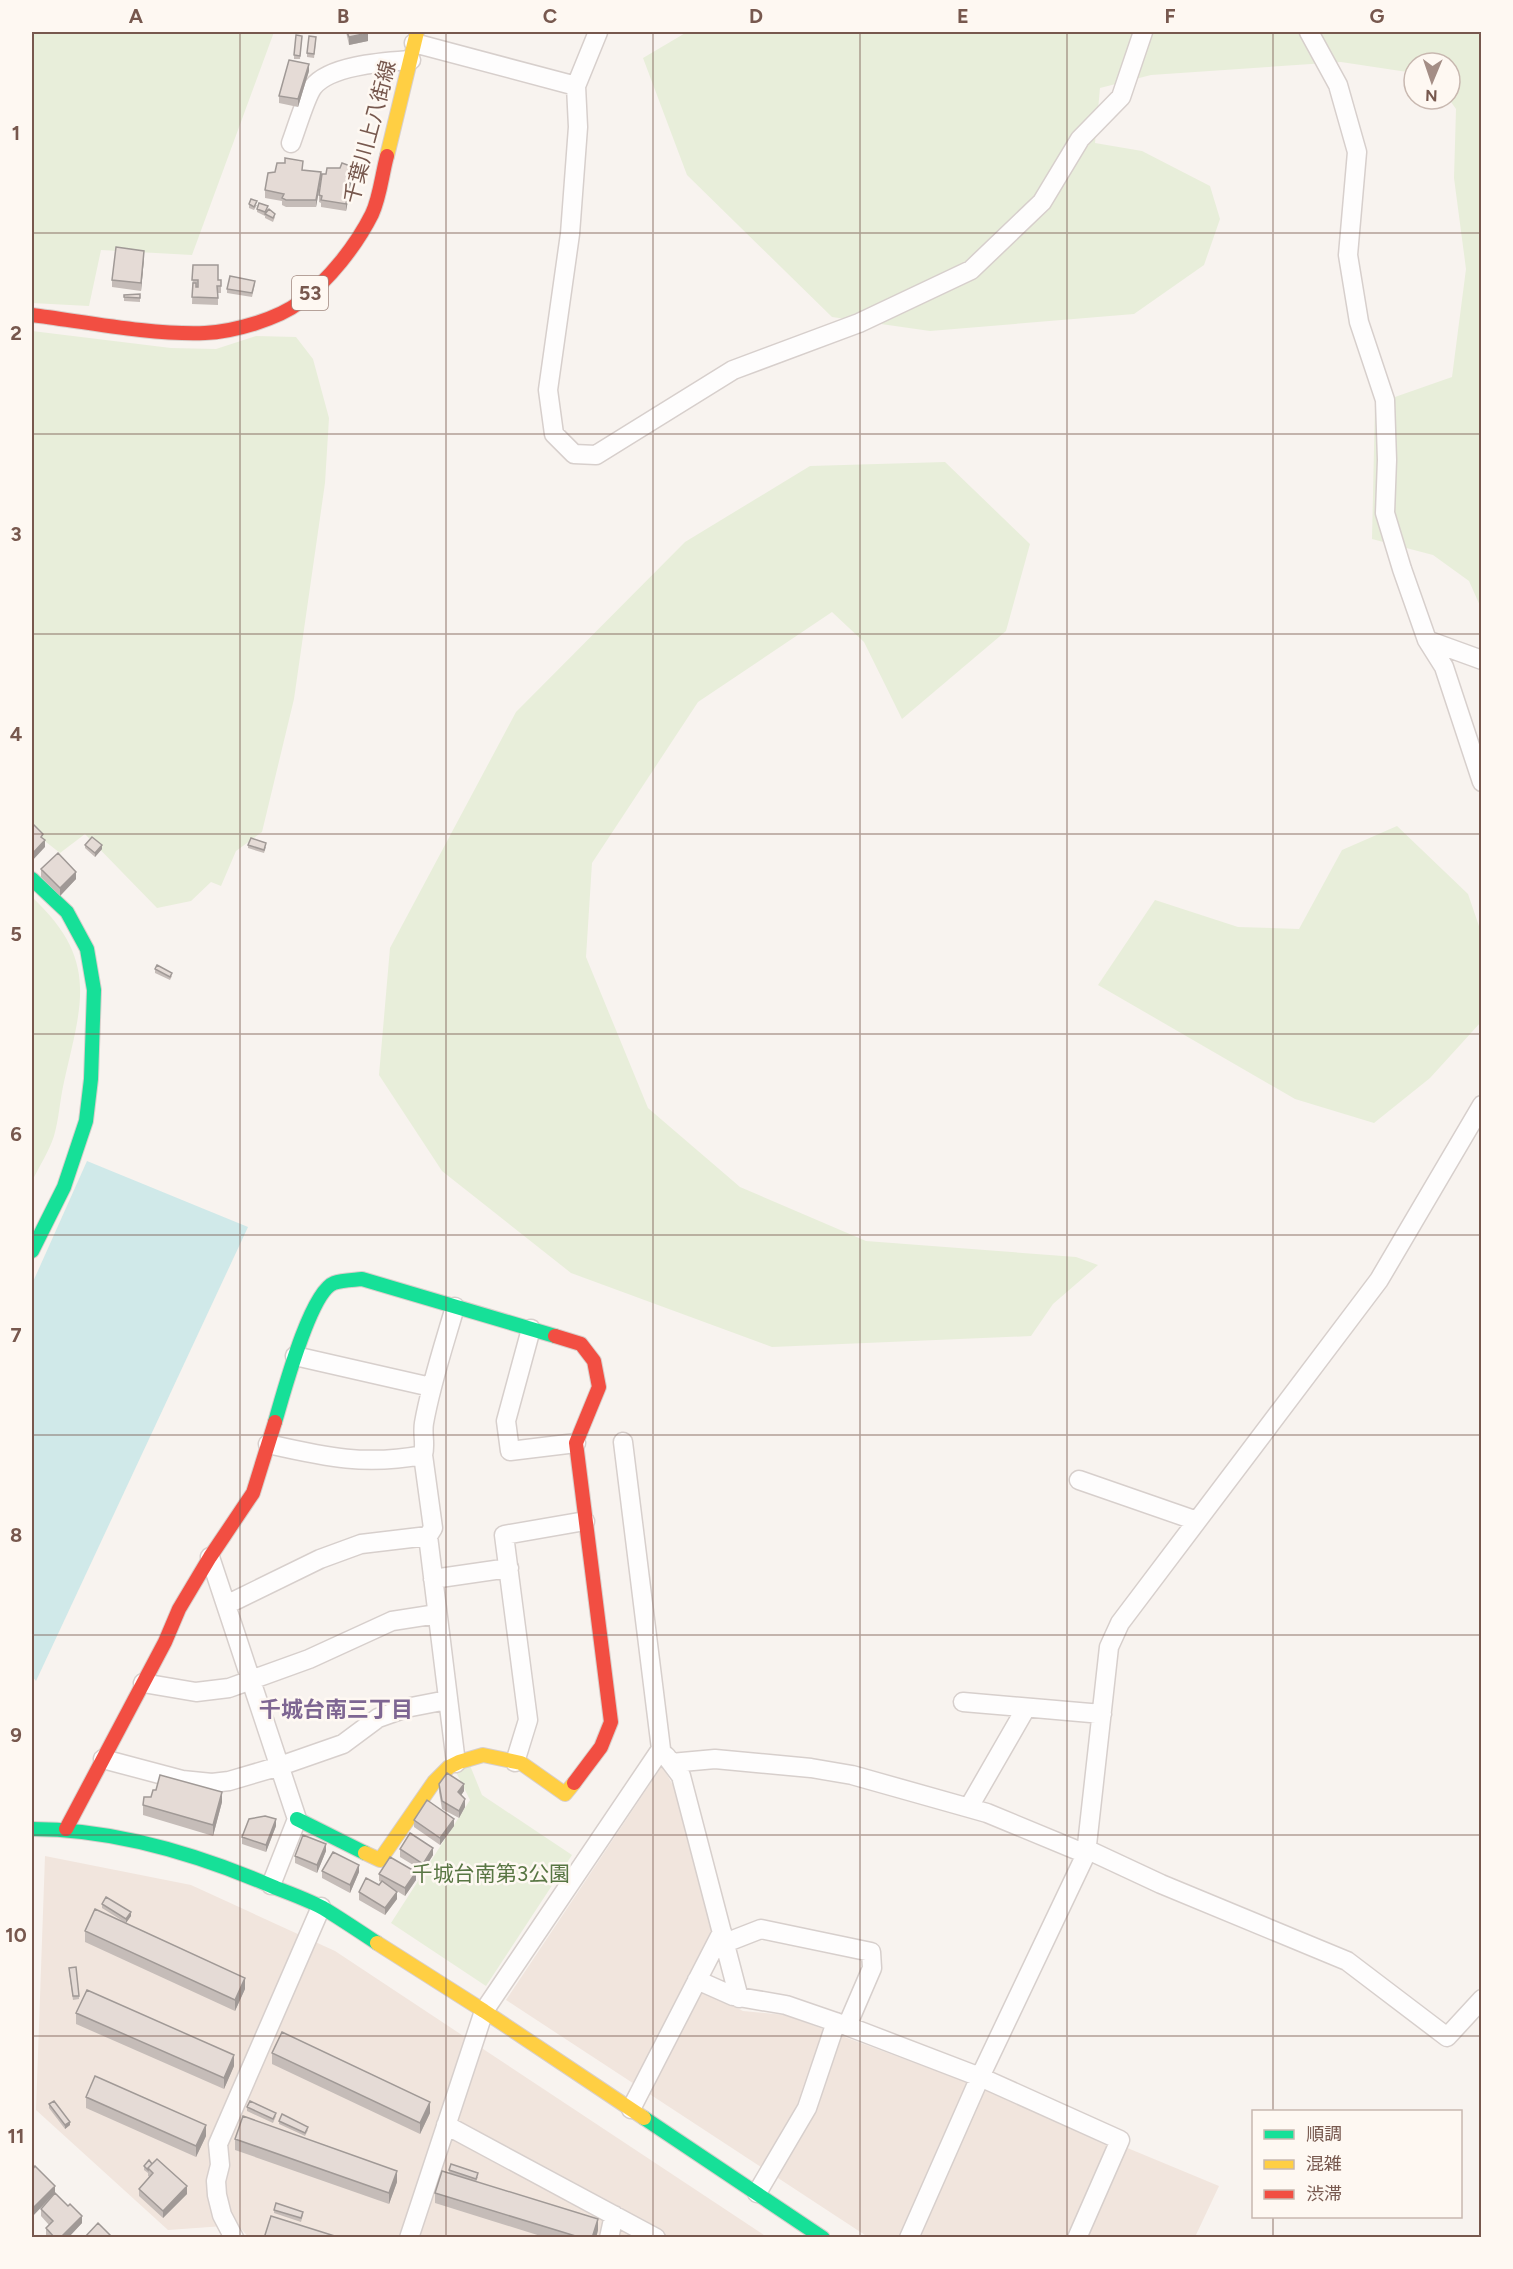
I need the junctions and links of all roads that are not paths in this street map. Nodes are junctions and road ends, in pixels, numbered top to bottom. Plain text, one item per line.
1 (598, 32) edge
2 (1143, 32) edge
3 (1308, 32) edge
4 (414, 45) edge
5 (576, 86) junction
6 (291, 143) dead end
7 (32, 315) edge
8 (1427, 640) junction
9 (1482, 660) edge
10 (1482, 782) edge
11 (32, 879) edge
12 (1482, 1105) edge
13 (32, 1251) edge
14 (455, 1307) junction
15 (531, 1329) junction
16 (295, 1356) junction
17 (431, 1387) junction
18 (623, 1442) dead end
19 (576, 1443) junction
20 (268, 1444) junction
21 (423, 1455) junction
22 (1079, 1480) dead end
23 (585, 1521) junction
24 (1197, 1521) junction
25 (428, 1536) junction
26 (210, 1557) junction
27 (509, 1568) junction
28 (433, 1579) junction
29 (226, 1605) junction
30 (437, 1614) junction
31 (250, 1680) junction
32 (143, 1683) junction
33 (447, 1700) junction
34 (963, 1702) dead end
35 (1026, 1708) junction
36 (1102, 1714) junction
37 (666, 1756) junction
38 (103, 1759) junction
39 (515, 1762) junction
40 (456, 1763) junction
41 (280, 1767) junction
42 (969, 1808) junction
43 (297, 1819) junction
44 (32, 1829) edge
45 (66, 1829) junction
46 (1086, 1852) junction
47 (271, 1885) junction
48 (321, 1907) junction
49 (723, 1938) junction
50 (698, 1980) junction
51 (739, 1998) junction
52 (1482, 1999) edge
53 (484, 2011) junction
54 (842, 2024) junction
55 (980, 2077) junction
56 (631, 2109) junction
57 (446, 2126) junction
58 (757, 2193) junction
59 (614, 2215) junction
60 (234, 2238) edge
61 (409, 2238) edge
62 (609, 2238) edge
63 (656, 2238) edge
64 (823, 2238) edge
65 (909, 2238) edge
66 (1077, 2238) edge

1 - 5 street
2 - 5 street
3 - 8 street
4 - 5 street
4 - 6 street
4 - 7 street, 千葉川上八街線 / 53
8 - 9 street
8 - 10 street
11 - 13 street
12 - 24 street
14 - 15 street
14 - 16 street
14 - 17 street
15 - 19 street
15 - 19 street
16 - 17 street
16 - 20 street
17 - 21 street
18 - 37 street
19 - 23 street
20 - 21 street
20 - 26 street
21 - 25 street
22 - 24 street
23 - 27 street
23 - 39 street
24 - 36 street
25 - 28 street
25 - 29 street
26 - 29 street
26 - 32 street
27 - 28 street
27 - 39 street
28 - 30 street
29 - 31 street
30 - 31 street
30 - 33 street
31 - 32 street
31 - 41 street
32 - 38 street
33 - 40 street
33 - 41 street
34 - 35 street
35 - 36 street
35 - 42 street
36 - 46 street
37 - 42 street
37 - 49 street
37 - 53 street
38 - 41 street
38 - 45 street
39 - 40 street
40 - 43 street
41 - 43 street
42 - 46 street
43 - 47 street
44 - 45 street
45 - 47 street
46 - 52 street
46 - 55 street
47 - 48 street
48 - 53 street
48 - 60 street
49 - 50 street
49 - 51 street
49 - 54 street
50 - 51 street
50 - 56 street
51 - 54 street
53 - 56 street
53 - 57 street
54 - 55 street
54 - 58 street
55 - 65 street
55 - 66 street
56 - 58 street
57 - 59 street
57 - 61 street
58 - 64 street
59 - 62 street
59 - 63 street

